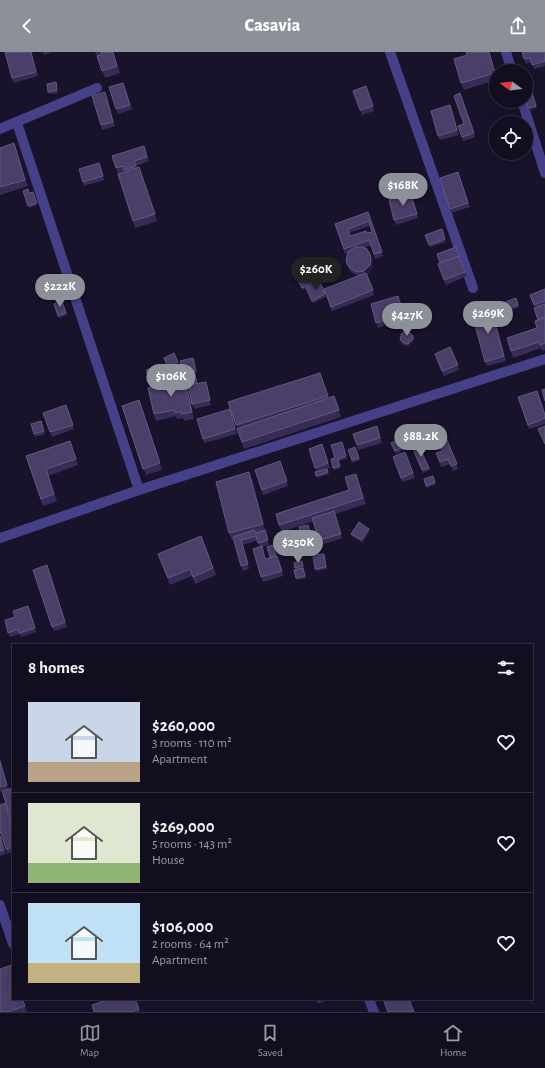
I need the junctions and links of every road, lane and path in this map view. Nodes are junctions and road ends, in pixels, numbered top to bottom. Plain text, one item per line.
1 (390, 52) edge
2 (506, 52) edge
3 (510, 64) edge
4 (97, 88) dead end
5 (524, 108) edge
6 (17, 123) junction
7 (0, 129) edge
8 (545, 173) edge
9 (473, 288) dead end
10 (545, 359) edge
11 (139, 490) junction
12 (0, 538) edge
13 (0, 905) edge
14 (12, 941) edge
15 (369, 1000) edge
16 (374, 1012) edge

1 - 9 street
2 - 3 street
4 - 6 street
5 - 8 street
6 - 7 street
6 - 11 street
10 - 11 street
11 - 12 street
13 - 14 street
15 - 16 street

